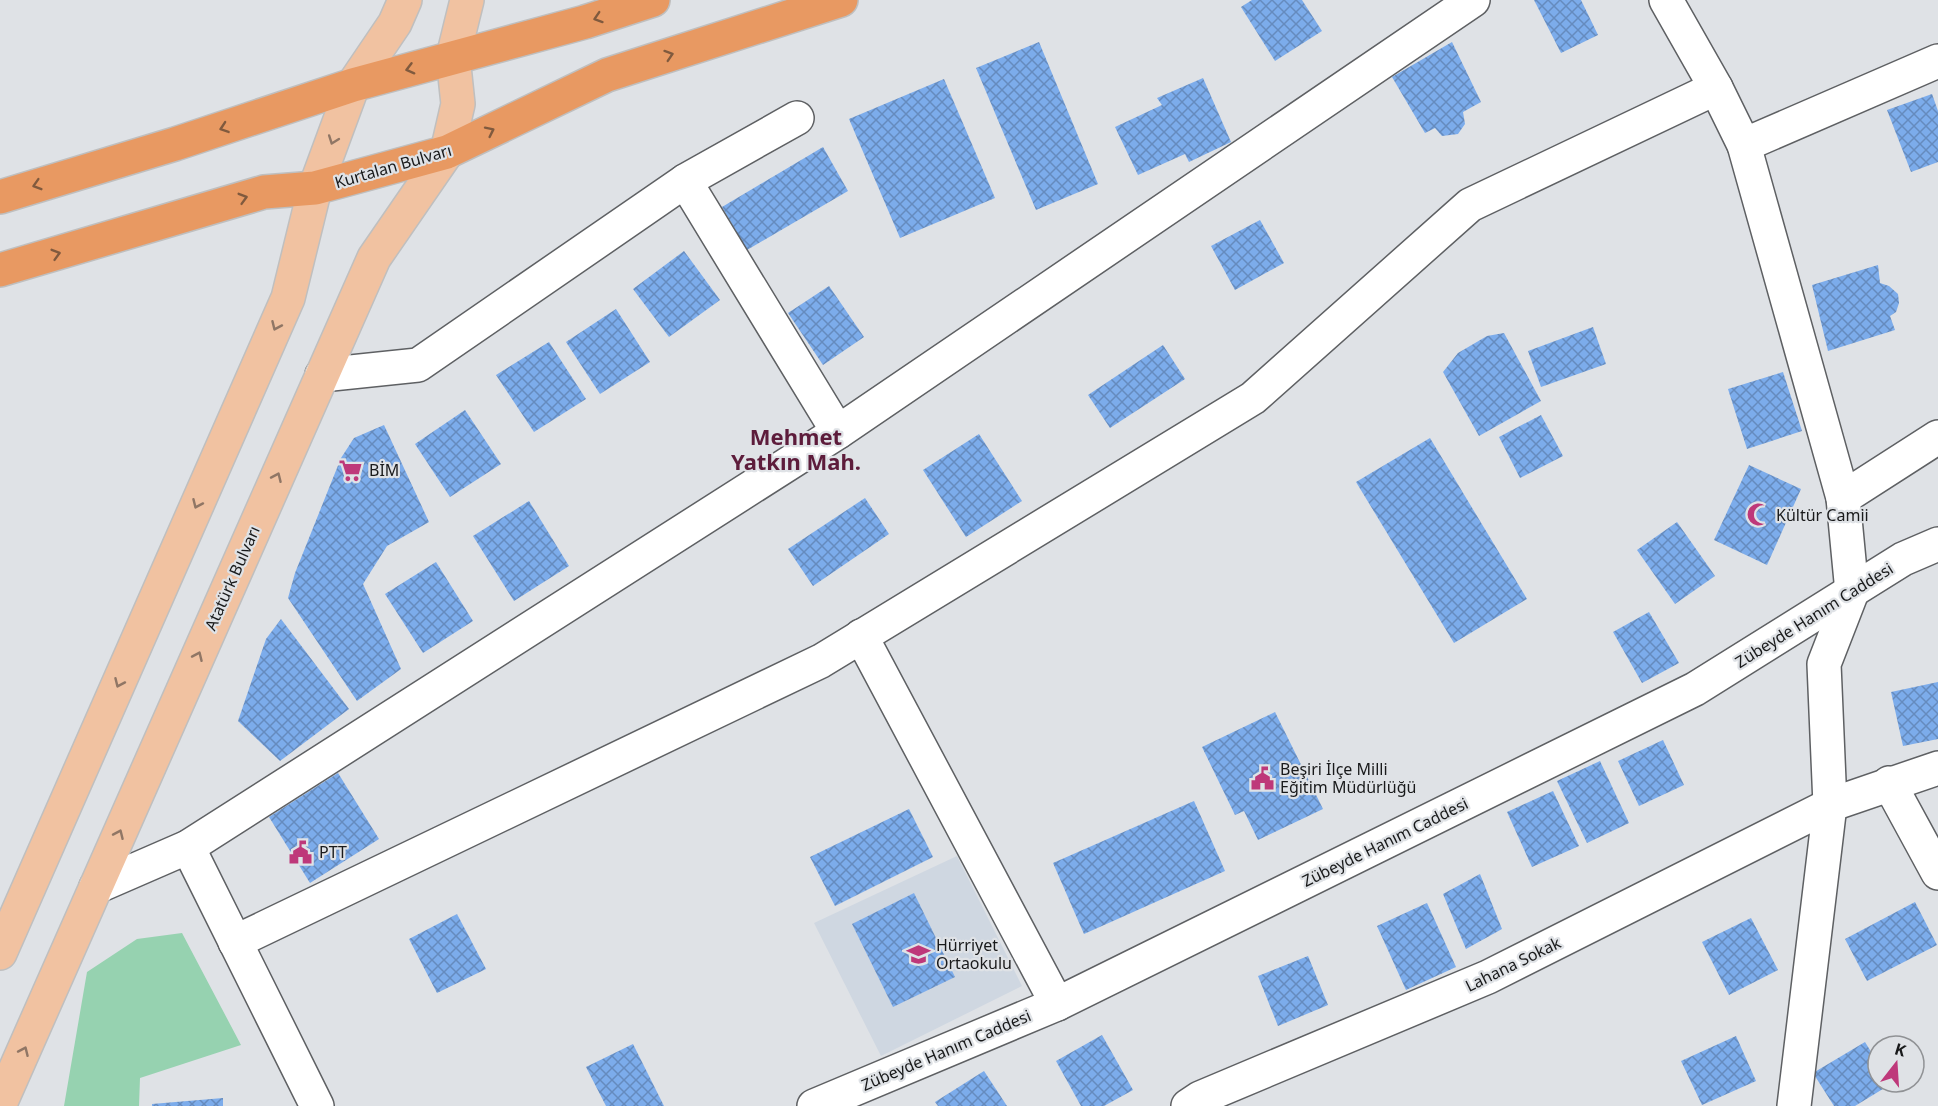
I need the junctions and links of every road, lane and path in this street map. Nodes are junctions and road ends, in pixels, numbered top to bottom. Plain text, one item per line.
1 (405, 0) edge
2 (467, 0) edge
3 (653, 0) edge
4 (841, 0) edge
5 (1473, 0) edge
6 (1666, 0) edge
7 (453, 57) junction
8 (1938, 61) edge
9 (353, 85) junction
10 (1716, 88) junction
11 (797, 118) dead end
12 (1744, 145) junction
13 (447, 152) junction
14 (685, 181) junction
15 (315, 188) junction
16 (0, 197) edge
17 (0, 270) edge
18 (322, 375) junction
19 (838, 432) junction
20 (1938, 437) edge
21 (1843, 498) junction
22 (1938, 544) edge
23 (1852, 592) junction
24 (861, 636) junction
25 (1938, 768) edge
26 (1889, 783) junction
27 (1830, 804) junction
28 (188, 847) junction
29 (1938, 873) edge
30 (96, 887) junction
31 (236, 942) junction
32 (0, 953) edge
33 (1057, 1004) junction
34 (0, 1104) edge
35 (317, 1106) edge
36 (814, 1106) edge
37 (1188, 1106) edge
38 (1794, 1106) edge

1 - 9 main road
2 - 7 main road, Atatürk Bulvarı
3 -> 7 highway
13 -> 4 highway, Kurtalan Bulvarı
5 - 19 street
6 - 10 street
7 -> 9 highway
7 - 13 main road, Atatürk Bulvarı
8 - 12 street
9 -> 15 main road
9 -> 16 highway
10 - 12 street
10 - 24 street
11 - 14 street
12 - 21 street
13 - 15 highway, Kurtalan Bulvarı
13 - 18 main road, Atatürk Bulvarı
14 - 18 street
14 - 19 street
17 -> 15 highway, Kurtalan Bulvarı
15 -> 32 main road
30 -> 18 main road, Atatürk Bulvarı
19 - 28 street
20 - 21 street
21 - 23 street
22 - 23 street, Zübeyde Hanım Caddesi
23 - 27 street
23 - 33 street, Zübeyde Hanım Caddesi
24 - 31 street
24 - 33 street
25 - 26 street, Lahana Sokak
26 - 27 street, Lahana Sokak
26 - 29 street
27 - 37 street, Lahana Sokak
27 - 38 street
28 - 30 street
28 - 31 street
34 -> 30 main road, Atatürk Bulvarı
31 - 35 street
33 - 36 street, Zübeyde Hanım Caddesi

